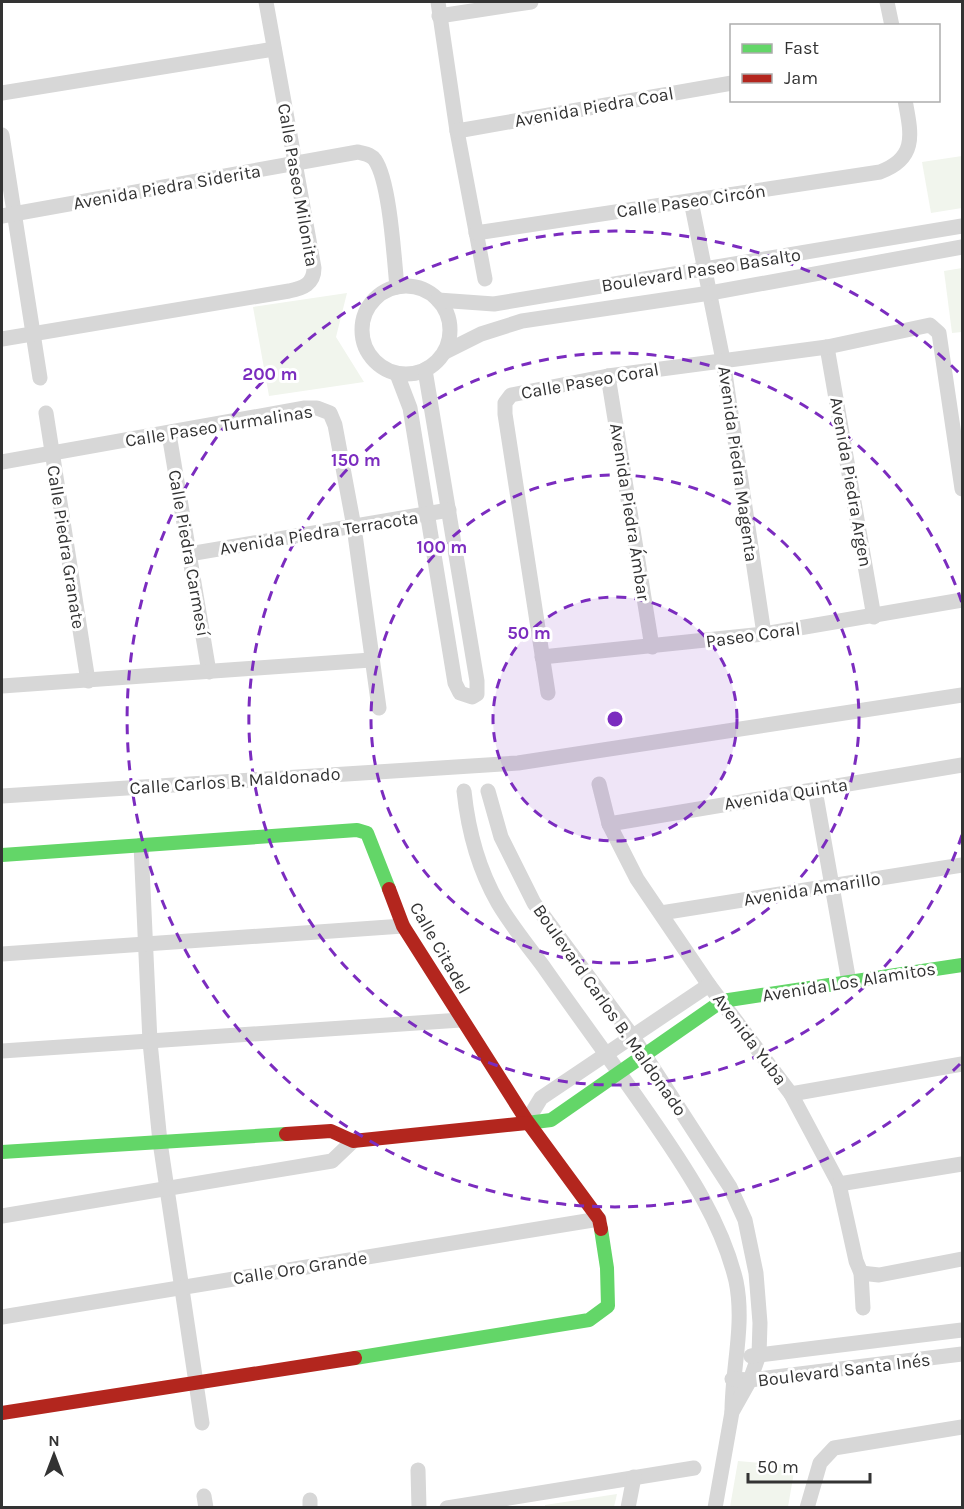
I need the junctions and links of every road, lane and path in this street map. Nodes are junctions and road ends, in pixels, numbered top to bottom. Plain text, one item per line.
1 (266, 2) edge
2 (531, 2) edge
3 (887, 2) edge
4 (438, 9) edge
5 (892, 24) edge
6 (274, 49) junction
7 (730, 83) edge
8 (2, 93) edge
9 (905, 102) edge
10 (457, 131) junction
11 (2, 135) edge
12 (294, 165) junction
13 (691, 201) junction
14 (8, 215) edge
15 (963, 226) edge
16 (476, 232) junction
17 (963, 247) edge
18 (704, 271) junction
19 (485, 279) dead end
20 (398, 287) junction
21 (710, 293) junction
22 (438, 300) junction
23 (33, 334) junction
24 (2, 339) edge
25 (827, 347) junction
26 (446, 352) junction
27 (723, 360) junction
28 (426, 370) junction
29 (397, 374) junction
30 (608, 376) junction
31 (40, 378) dead end
32 (46, 413) dead end
33 (169, 434) junction
34 (51, 454) junction
35 (2, 462) edge
36 (963, 489) edge
37 (449, 510) junction
38 (427, 515) junction
39 (354, 527) junction
40 (189, 554) junction
41 (963, 600) edge
42 (874, 617) junction
43 (764, 634) junction
44 (652, 647) junction
45 (542, 657) junction
46 (371, 660) junction
47 (209, 672) junction
48 (88, 681) junction
49 (2, 686) edge
50 (548, 693) dead end
51 (963, 695) edge
52 (379, 708) dead end
53 (963, 765) edge
54 (599, 784) dead end
55 (815, 790) junction
56 (464, 791) dead end
57 (488, 791) dead end
58 (2, 796) edge
59 (609, 824) junction
60 (141, 845) junction
61 (2, 855) edge
62 (963, 865) edge
63 (832, 886) junction
64 (661, 913) junction
65 (403, 926) junction
66 (147, 945) junction
67 (2, 954) edge
68 (963, 965) edge
69 (849, 982) junction
70 (709, 985) junction
71 (722, 1001) junction
72 (461, 1020) junction
73 (633, 1036) junction
74 (150, 1042) junction
75 (2, 1051) edge
76 (608, 1054) junction
77 (645, 1057) junction
78 (963, 1065) edge
79 (621, 1073) junction
80 (791, 1094) junction
81 (527, 1121) junction
82 (353, 1141) junction
83 (160, 1142) junction
84 (2, 1152) edge
85 (963, 1164) edge
86 (839, 1184) junction
87 (167, 1190) junction
88 (2, 1216) edge
89 (598, 1219) junction
90 (963, 1259) edge
91 (861, 1273) junction
92 (182, 1288) junction
93 (863, 1308) dead end
94 (2, 1317) edge
95 (963, 1330) edge
96 (963, 1354) edge
97 (759, 1355) junction
98 (735, 1358) junction
99 (732, 1379) junction
100 (750, 1380) junction
101 (196, 1381) junction
102 (732, 1412) junction
103 (2, 1413) edge
104 (202, 1424) dead end
105 (963, 1426) edge
106 (694, 1468) dead end
107 (418, 1470) dead end
108 (634, 1477) junction
109 (535, 1500) edge
110 (419, 1508) edge
111 (447, 1508) edge
112 (628, 1508) edge
113 (715, 1508) edge
114 (807, 1508) edge

1 - 6 street, Calle Paseo Milonita
2 - 4 street
3 - 5 street
4 - 10 street
6 - 8 street
6 - 12 street, Calle Paseo Milonita
7 - 10 street, Avenida Piedra Coal
9 - 13 street, Calle Paseo Circón
10 - 16 street
11 - 14 street
12 - 14 street, Avenida Piedra Siderita
12 - 20 street, Avenida Piedra Siderita
12 - 23 street, Calle Paseo Milonita
13 - 16 street, Calle Paseo Circón
13 - 18 street, Avenida Piedra Magenta
14 - 23 street
15 - 18 street, Boulevard Paseo Basalto
16 - 19 street
17 - 21 street, Boulevard Paseo Basalto
18 - 21 street, Avenida Piedra Magenta
18 - 22 street, Boulevard Paseo Basalto
20 - 22 street
20 - 29 street
21 - 26 street, Boulevard Paseo Basalto
21 - 27 street, Avenida Piedra Magenta
22 - 26 street
23 - 24 street, Calle Paseo Milonita
23 - 31 street
25 - 27 street, Calle Paseo Coral
25 - 36 street, Calle Paseo Coral
25 - 42 street, Avenida Piedra Argen
26 - 28 street
27 - 30 street, Calle Paseo Coral
27 - 43 street, Avenida Piedra Magenta
28 - 29 street
28 - 37 street
29 - 38 street
30 - 44 street, Avenida Piedra Ámbar
30 - 45 street, Calle Paseo Coral
32 - 34 street, Calle Piedra Granate
33 - 34 street, Calle Paseo Turmalinas
33 - 39 street, Calle Paseo Turmalinas
33 - 40 street, Calle Piedra Carmesí
34 - 35 street, Calle Paseo Turmalinas
34 - 48 street, Calle Piedra Granate
37 - 38 street, Avenida Piedra Terracota
37 - 38 street
38 - 39 street, Avenida Piedra Terracota
39 - 40 street, Avenida Piedra Terracota
39 - 46 street, Calle Paseo Turmalinas
40 - 47 street, Calle Piedra Carmesí
41 - 42 street, Paseo Coral
42 - 43 street, Paseo Coral
43 - 44 street, Paseo Coral
44 - 45 street, Paseo Coral
45 - 50 street, Calle Paseo Coral
46 - 47 street
46 - 52 street, Calle Paseo Turmalinas
47 - 48 street
48 - 49 street
51 - 58 street, Calle Carlos B. Maldonado
53 - 55 street, Avenida Quinta
54 - 59 street, Avenida Yuba
55 - 59 street, Avenida Quinta
55 - 63 street
56 - 76 street, Boulevard Carlos B. Maldonado
57 - 73 street, Boulevard Carlos B. Maldonado
59 - 64 street, Avenida Yuba
60 - 61 street
60 - 65 street, Calle Citadel
60 - 66 street
62 - 63 street, Avenida Amarillo
63 - 64 street, Avenida Amarillo
63 - 69 street
64 - 70 street, Avenida Yuba
65 - 66 street
65 - 72 street, Calle Citadel
66 - 67 street
66 - 74 street
68 - 69 street, Avenida Los Alamitos
69 - 71 street, Avenida Los Alamitos
70 - 71 street, Avenida Yuba
70 - 73 street
71 - 77 street, Avenida Los Alamitos
71 - 80 street, Avenida Yuba
72 - 74 street
72 - 81 street, Calle Citadel
73 - 76 street
73 - 77 street, Boulevard Carlos B. Maldonado
74 - 75 street
74 - 83 street
76 - 79 street, Boulevard Carlos B. Maldonado
76 - 81 street
77 - 79 street, Avenida Los Alamitos
77 - 97 street, Boulevard Carlos B. Maldonado
78 - 80 street
79 - 81 street, Avenida Los Alamitos
79 - 98 street, Boulevard Carlos B. Maldonado
80 - 86 street, Avenida Yuba
81 - 82 street, Avenida Los Alamitos
81 - 89 street, Calle Citadel
82 - 83 street
82 - 87 street
83 - 84 street
83 - 87 street
85 - 86 street
86 - 91 street, Avenida Yuba
87 - 88 street
87 - 92 street
89 - 92 street, Calle Oro Grande
89 - 101 street, Calle Citadel
90 - 91 street
91 - 93 street, Avenida Yuba
92 - 94 street, Calle Oro Grande
92 - 101 street
95 - 97 street, Boulevard Santa Inés
96 - 100 street, Boulevard Santa Inés
97 - 98 street, Boulevard Santa Inés
97 - 100 street, Boulevard Carlos B. Maldonado
98 - 99 street, Boulevard Carlos B. Maldonado
99 - 100 street
99 - 102 street, Boulevard Carlos B. Maldonado
100 - 102 street, Boulevard Santa Inés
101 - 103 street
101 - 104 street
102 - 113 street, Boulevard Santa Inés
105 - 114 street
106 - 108 street
107 - 110 street
108 - 109 street
108 - 112 street
109 - 111 street

